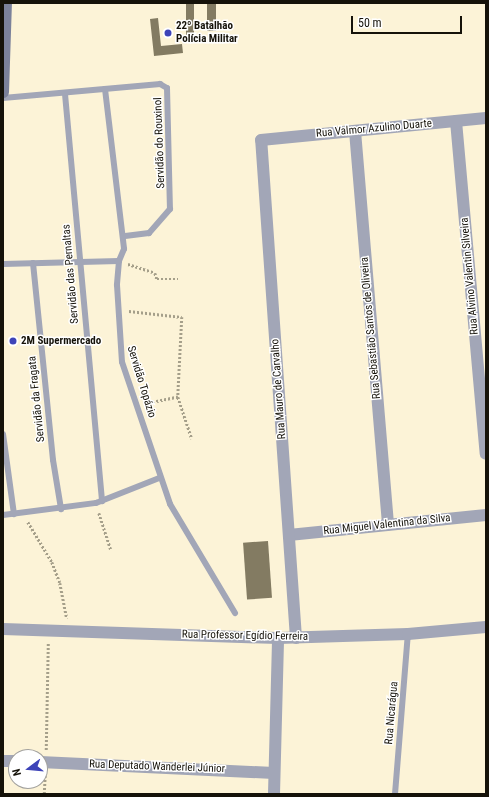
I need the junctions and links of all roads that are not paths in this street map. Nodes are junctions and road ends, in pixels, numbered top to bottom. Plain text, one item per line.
1 (6, 3) edge
2 (105, 89) junction
3 (3, 92) edge
4 (64, 94) junction
5 (3, 98) edge
6 (486, 118) edge
7 (456, 121) junction
8 (355, 131) junction
9 (261, 140) joint
10 (123, 236) junction
11 (120, 261) junction
12 (80, 262) junction
13 (33, 263) junction
14 (3, 264) edge
15 (3, 434) edge
16 (486, 454) edge
17 (159, 478) junction
18 (99, 502) junction
19 (61, 509) junction
20 (18, 514) junction
21 (3, 515) edge
22 (486, 515) edge
23 (388, 525) junction
24 (289, 535) junction
25 (235, 612) dead end
26 (486, 627) edge
27 (3, 629) edge
28 (408, 634) junction
29 (278, 638) junction
30 (296, 638) junction
31 (48, 762) edge
32 (274, 773) junction
33 (274, 794) edge
34 (395, 794) edge

1 - 3 main road
2 - 4 lane, Servidão do Rouxinol
2 - 10 lane, Servidão Topázio
2 - 10 lane, Servidão do Rouxinol
4 - 5 lane, Servidão do Rouxinol
4 - 12 lane, Servidão das Pernaltas
6 - 7 street, Rua Valmor Azulino Duarte
7 - 8 street, Rua Valmor Azulino Duarte
7 - 16 street, Rua Alvino Valentin Silveira
8 - 9 street, Rua Valmor Azulino Duarte
8 - 23 street, Rua Sebastião Santos de Oliveira
9 - 24 street, Rua Mauro de Carvalho
10 - 11 lane, Servidão Topázio
11 - 12 lane
11 - 17 lane, Servidão Topázio
12 - 13 lane
12 - 18 lane, Servidão das Pernaltas
13 - 14 lane
13 - 19 lane, Servidão da Fragata
15 - 20 lane
17 - 18 lane
17 - 25 lane, Servidão Topázio
18 - 19 lane
19 - 20 lane
20 - 21 lane
22 - 23 street, Rua Miguel Valentina da Silva
23 - 24 street, Rua Miguel Valentina da Silva
24 - 30 street, Rua Mauro de Carvalho
26 - 28 street, Rua Professor Egídio Ferreira
27 - 29 street, Rua Professor Egídio Ferreira
28 - 30 street, Rua Professor Egídio Ferreira
28 - 34 lane, Rua Nicarágua
29 - 30 street, Rua Professor Egídio Ferreira
29 - 32 street
31 - 32 street, Rua Deputado Wanderlei Júnior
32 - 33 street

